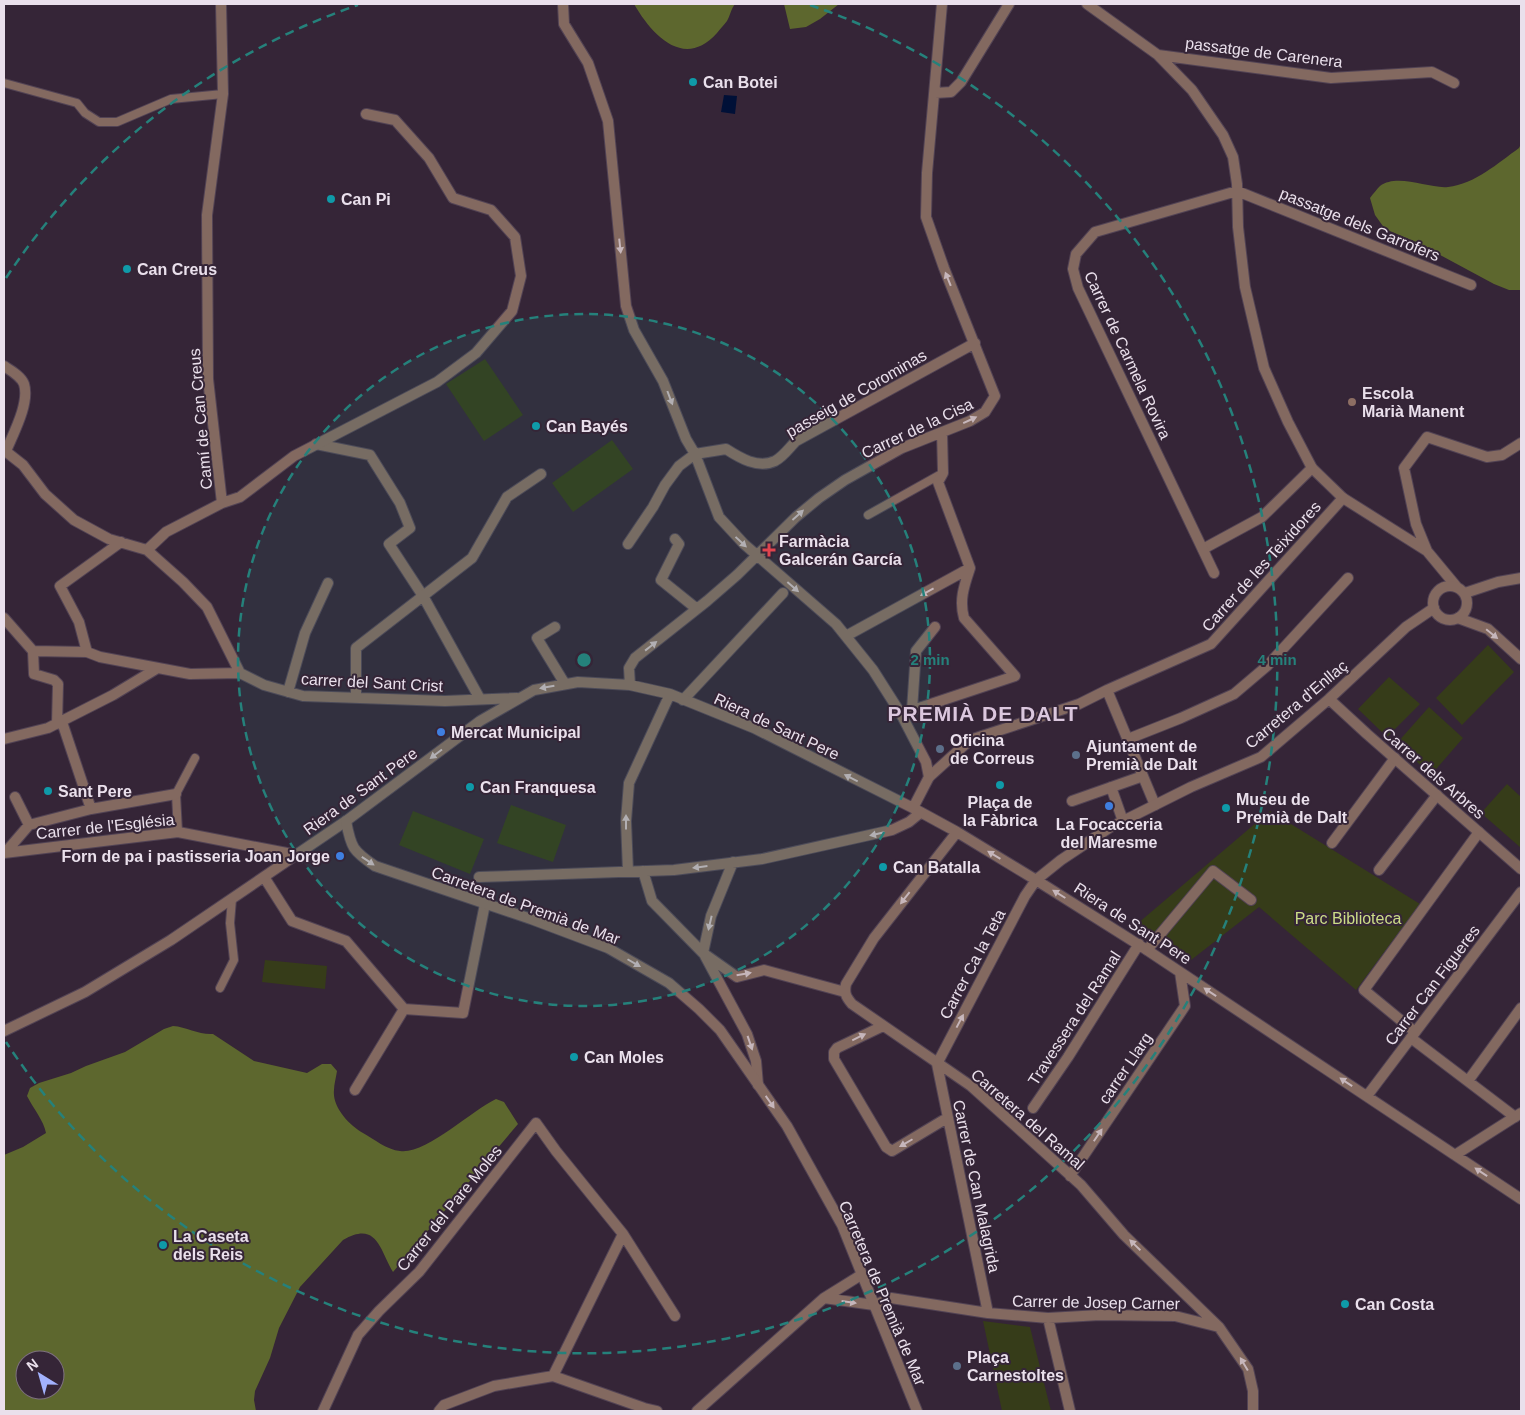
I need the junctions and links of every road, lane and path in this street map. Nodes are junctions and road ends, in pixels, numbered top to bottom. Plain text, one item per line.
1 (221, 4) edge
2 (564, 4) edge
3 (942, 4) edge
4 (1009, 4) edge
5 (1087, 4) edge
6 (1158, 54) junction
7 (4, 83) edge
8 (1454, 83) dead end
9 (934, 93) junction
10 (223, 94) junction
11 (366, 114) dead end
12 (1237, 192) junction
13 (1471, 285) dead end
14 (975, 343) junction
15 (4, 366) edge
16 (942, 432) junction
17 (1521, 443) edge
18 (316, 444) junction
19 (5, 450) edge
20 (695, 454) junction
21 (1312, 468) junction
22 (943, 473) junction
23 (541, 474) dead end
24 (1343, 498) junction
25 (222, 503) junction
26 (868, 515) dead end
27 (675, 539) dead end
28 (121, 542) junction
29 (628, 544) dead end
30 (1202, 549) junction
31 (146, 550) junction
32 (1427, 551) junction
33 (756, 556) junction
34 (970, 568) junction
35 (1214, 573) dead end
36 (1348, 578) dead end
37 (1521, 578) edge
38 (328, 583) dead end
39 (1456, 586) junction
40 (783, 593) dead end
41 (1465, 593) junction
42 (423, 596) junction
43 (1434, 608) junction
44 (697, 609) junction
45 (4, 618) edge
46 (1458, 618) junction
47 (555, 627) dead end
48 (935, 627) dead end
49 (846, 636) junction
50 (33, 652) junction
51 (87, 652) junction
52 (1521, 659) edge
53 (156, 669) junction
54 (240, 673) junction
55 (565, 684) junction
56 (630, 685) junction
57 (1107, 690) junction
58 (288, 692) junction
59 (670, 694) junction
60 (356, 698) junction
61 (520, 698) junction
62 (480, 699) junction
63 (1329, 699) junction
64 (684, 700) junction
65 (912, 710) junction
66 (901, 714) junction
67 (59, 723) junction
68 (4, 739) edge
69 (1128, 739) junction
70 (195, 758) dead end
71 (1395, 758) junction
72 (1143, 776) junction
73 (929, 777) junction
74 (1112, 787) junction
75 (176, 794) junction
76 (1437, 795) junction
77 (15, 798) dead end
78 (1072, 801) dead end
79 (1154, 805) junction
80 (91, 809) junction
81 (916, 811) junction
82 (346, 821) junction
83 (1123, 821) junction
84 (29, 825) junction
85 (178, 832) junction
86 (956, 832) junction
87 (1479, 832) junction
88 (1332, 844) dead end
89 (4, 853) edge
90 (297, 855) junction
91 (733, 862) junction
92 (1521, 869) edge
93 (1380, 870) dead end
94 (628, 871) junction
95 (643, 871) junction
96 (264, 877) junction
97 (479, 877) dead end
98 (1036, 880) junction
99 (1521, 892) edge
100 (232, 899) junction
101 (1251, 900) dead end
102 (486, 904) junction
103 (1143, 947) junction
104 (703, 953) junction
105 (1180, 972) junction
106 (220, 988) dead end
107 (845, 992) junction
108 (1521, 1008) edge
109 (404, 1009) junction
110 (883, 1026) junction
111 (4, 1031) edge
112 (1413, 1035) junction
113 (937, 1064) junction
114 (1468, 1081) junction
115 (758, 1085) junction
116 (355, 1090) dead end
117 (1367, 1096) junction
118 (1033, 1108) dead end
119 (1518, 1115) edge
120 (948, 1118) junction
121 (1456, 1155) junction
122 (1070, 1176) junction
123 (1519, 1194) edge
124 (623, 1234) junction
125 (860, 1272) junction
126 (824, 1298) junction
127 (874, 1305) junction
128 (988, 1313) junction
129 (675, 1316) dead end
130 (1048, 1318) junction
131 (1219, 1327) junction
132 (553, 1376) junction
133 (323, 1411) edge
134 (439, 1411) edge
135 (657, 1411) edge
136 (697, 1411) edge
137 (917, 1411) edge
138 (1070, 1411) edge
139 (1253, 1411) edge

1 - 10 street, Camí de Can Creus
2 -> 20 street
3 - 9 street, Carrer de la Cisa
4 - 9 street
5 - 6 street
6 - 8 street, passatge de Carenera
6 - 12 street
7 - 10 lane
14 -> 9 street, Carrer de la Cisa
10 - 25 street, Camí de Can Creus
11 - 18 street
12 - 13 street, passatge dels Garrofers
12 - 21 street
12 - 30 street, Carrer de Carmela Rovira
16 -> 14 street, Carrer de la Cisa
14 - 20 street, passeig de Corominas
15 - 19 street
16 - 22 street
33 -> 16 street, Carrer de la Cisa
17 - 32 street
18 - 25 street
18 - 42 street
19 - 28 street
20 - 29 street
20 -> 33 street
21 - 24 street
21 - 30 street
22 - 26 lane
22 - 34 street
23 - 42 street
24 - 32 street
24 - 57 street, Carrer de les Teixidores
25 - 31 street, Camí de Can Creus
27 - 44 street
28 - 31 street
28 - 51 street
30 - 35 street, Carrer de Carmela Rovira
31 - 54 street
32 - 39 street
33 - 44 street, Carrer de la Cisa
33 -> 49 street
34 -> 49 street
34 - 65 street
36 - 69 street
37 - 41 street
38 - 58 street
39 - 41 street
39 - 43 street
40 - 64 street
41 - 46 street
42 - 60 street
42 - 62 street
43 - 46 street
43 - 63 street, Carretera d'Enllaç
56 -> 44 street, Carrer de la Cisa
45 - 50 street
46 -> 52 street
47 - 55 street
48 - 65 street
49 - 66 street
50 - 51 street, carrer del Sant Crist
50 - 67 street
51 - 53 street, carrer del Sant Crist
53 - 54 street, carrer del Sant Crist
53 - 67 street
54 - 58 street, carrer del Sant Crist
55 - 56 street, Riera de Sant Pere
55 -> 61 street, Riera de Sant Pere
56 - 59 street, Riera de Sant Pere
57 - 69 street
57 - 73 street, Carrer de les Teixidores
58 - 60 street, carrer del Sant Crist
59 - 64 street, Riera de Sant Pere
94 -> 59 street
60 - 62 street, carrer del Sant Crist
61 - 62 street, carrer del Sant Crist
61 -> 82 street, Riera de Sant Pere
63 - 71 street, Carrer dels Arbres
63 - 79 street, Carretera d'Enllaç
81 -> 64 street, Riera de Sant Pere
65 - 66 street
66 - 73 street
67 - 68 street
67 - 80 street
69 - 72 street
70 - 75 lane
71 - 76 street, Carrer dels Arbres
71 - 88 street
72 - 74 street
72 - 79 street
73 - 81 street
74 - 78 street
74 - 83 street
75 - 80 street
75 - 85 lane
76 - 87 street, Carrer dels Arbres
76 - 93 street
77 - 84 street
79 - 83 street, Carretera d'Enllaç
80 - 84 street
81 - 86 street, Riera de Sant Pere
81 -> 91 street
82 - 90 street, Riera de Sant Pere
82 -> 102 street, Carretera de Premià de Mar
83 - 98 street, Carretera d'Enllaç
84 - 89 street
85 - 89 street, Carrer de l'Església
85 - 90 street, Carrer de l'Església
98 -> 86 street, Riera de Sant Pere
86 -> 107 street
87 - 92 street, Carrer dels Arbres
87 - 112 street
90 - 96 street, Riera de Sant Pere
91 -> 95 street
91 -> 104 street
94 - 95 street
94 - 97 street
95 - 104 street
96 - 100 street, Riera de Sant Pere
96 - 109 street
103 -> 98 street, Riera de Sant Pere
113 -> 98 street, Carrer Ca la Teta
99 - 112 street, Carrer Can Figueres
100 - 106 lane
100 - 111 street, Riera de Sant Pere
101 - 103 street, Travessera del Ramal
102 - 109 street
102 -> 115 street, Carretera de Premià de Mar
103 - 105 street, Riera de Sant Pere
103 - 118 street, Travessera del Ramal
104 -> 107 street
104 -> 115 street
117 -> 105 street, Riera de Sant Pere
122 -> 105 street, carrer Llarg
107 - 110 street, Carretera del Ramal
108 - 114 street
109 - 116 street
110 - 113 street, Carretera del Ramal
120 -> 110 street
112 - 114 street
112 - 117 street, Carrer Can Figueres
113 - 120 street, Carrer de Can Malagrida
113 - 122 street, Carretera del Ramal
114 - 119 street
115 -> 125 street, Carretera de Premià de Mar
117 - 121 street, Riera de Sant Pere
119 - 121 street
120 - 128 street, Carrer de Can Malagrida
123 -> 121 street, Riera de Sant Pere
131 -> 122 street, Carretera del Ramal
124 - 129 street
124 - 132 street
124 - 133 street, Carrer del Pare Moles
125 - 126 street
125 - 127 street, Carretera de Premià de Mar
126 -> 127 street, Carrer de Josep Carner
126 - 136 street
127 - 128 street, Carrer de Josep Carner
127 - 137 street, Carretera de Premià de Mar
128 - 130 street, Carrer de Josep Carner
130 - 131 street, Carrer de Josep Carner
130 - 138 street
139 -> 131 street, Carretera del Ramal
132 - 134 street
132 - 135 street

